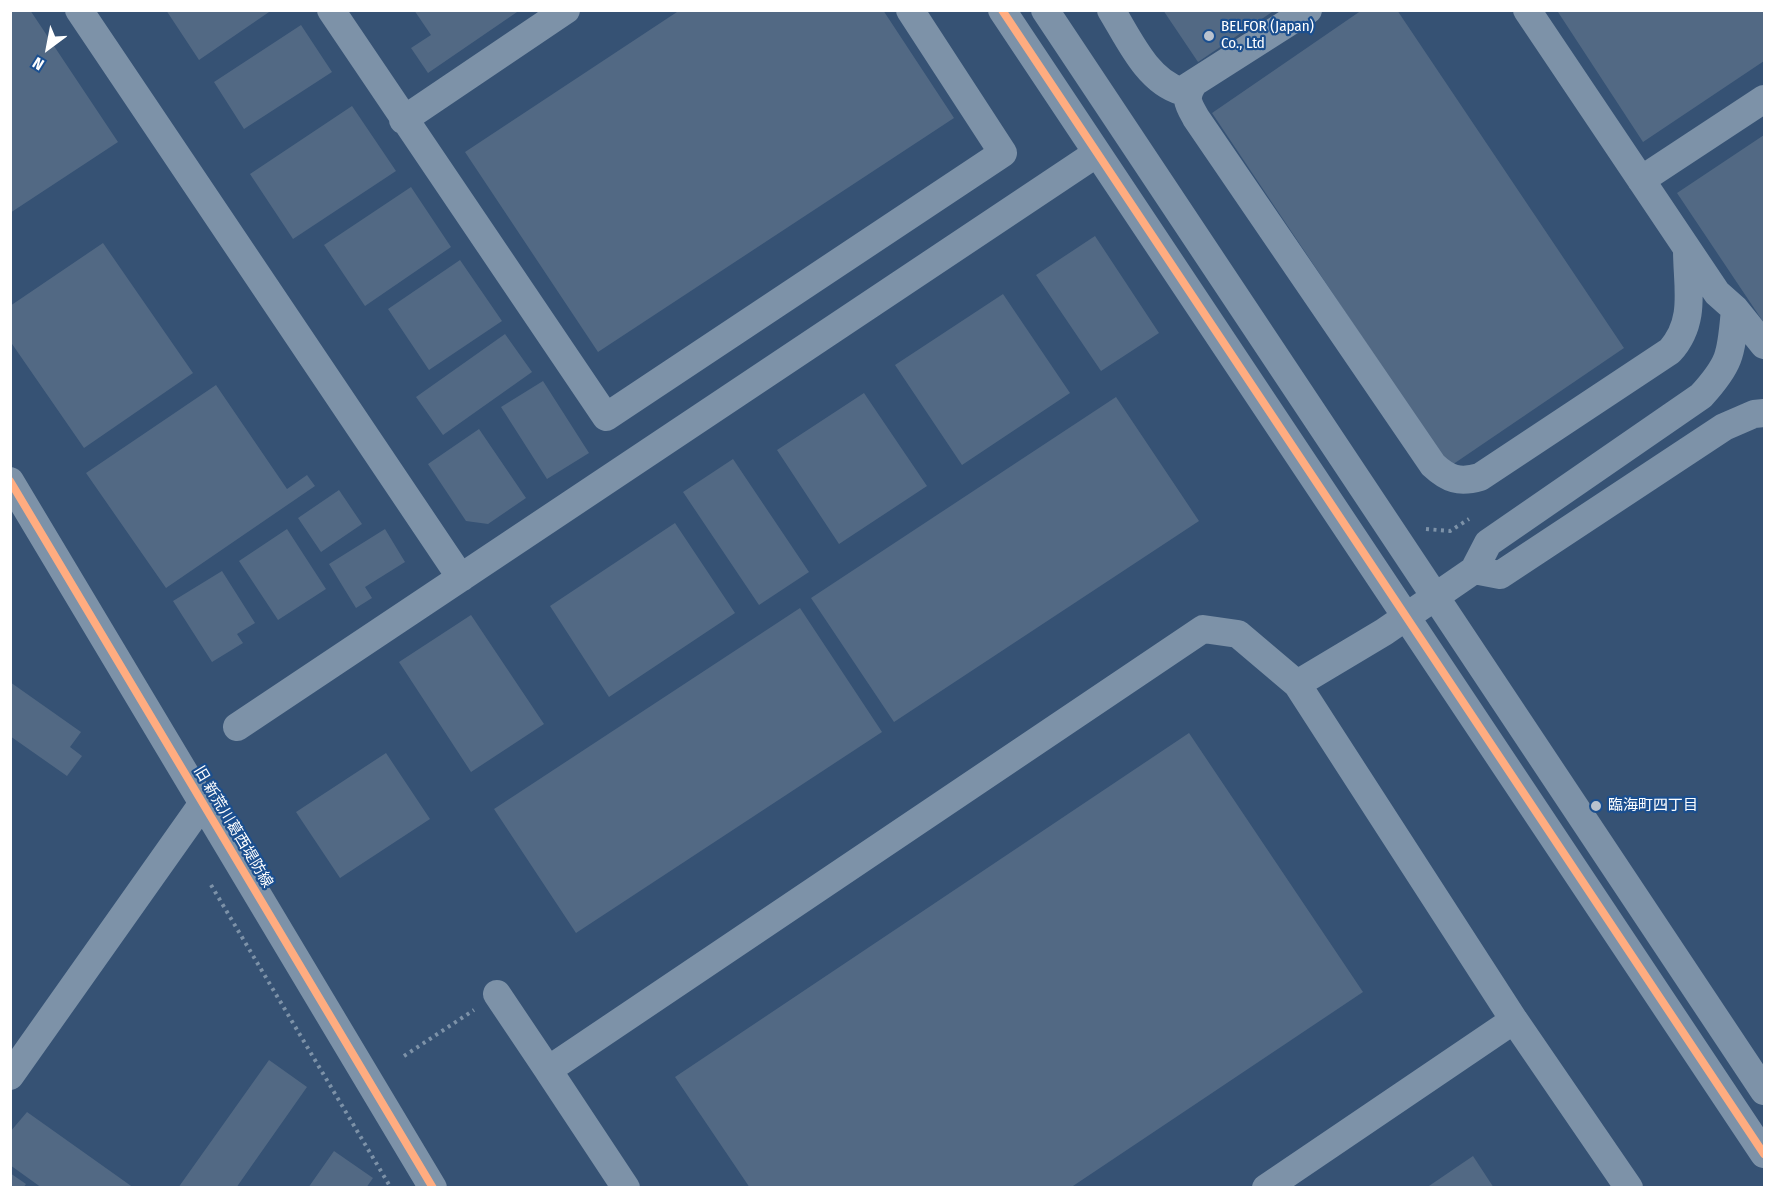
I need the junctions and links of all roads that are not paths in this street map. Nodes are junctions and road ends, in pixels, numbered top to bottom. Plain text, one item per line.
1 (79, 10) edge
2 (331, 10) edge
3 (566, 10) edge
4 (910, 10) edge
5 (1002, 10) edge
6 (1045, 10) edge
7 (1111, 10) edge
8 (1308, 10) edge
9 (1527, 10) edge
10 (1192, 86) junction
11 (1764, 99) edge
12 (403, 120) junction
13 (1097, 153) junction
14 (1641, 180) junction
15 (1687, 250) junction
16 (1735, 309) junction
17 (1764, 345) edge
18 (1764, 413) edge
19 (10, 481) edge
20 (1474, 570) junction
21 (461, 578) junction
22 (1436, 595) junction
23 (1406, 617) junction
24 (1297, 684) junction
25 (237, 728) dead end
26 (202, 803) junction
27 (497, 994) road end
28 (1514, 1020) junction
29 (548, 1070) junction
30 (10, 1076) edge
31 (1764, 1091) edge
32 (1764, 1154) edge
33 (433, 1188) edge
34 (626, 1188) edge
35 (1266, 1188) edge
36 (1629, 1188) edge

1 - 21 street
2 - 12 street
3 - 12 street
4 - 12 street
5 - 13 street
6 - 22 street
7 - 10 street
8 - 10 street
9 - 14 street
10 - 15 street
11 - 14 street
13 - 21 street
13 - 23 street
14 - 15 street
15 - 16 street
16 - 17 street
16 - 20 street
18 - 20 street
19 - 26 street, 旧 新荒川葛西堤防線
20 - 22 street
21 - 25 street
22 - 23 street
22 - 31 street
23 - 24 street
23 - 32 street
24 - 28 street
24 - 29 street
26 - 30 street
26 - 33 street, 旧 新荒川葛西堤防線
27 - 29 street
28 - 35 street
28 - 36 street
29 - 34 street

